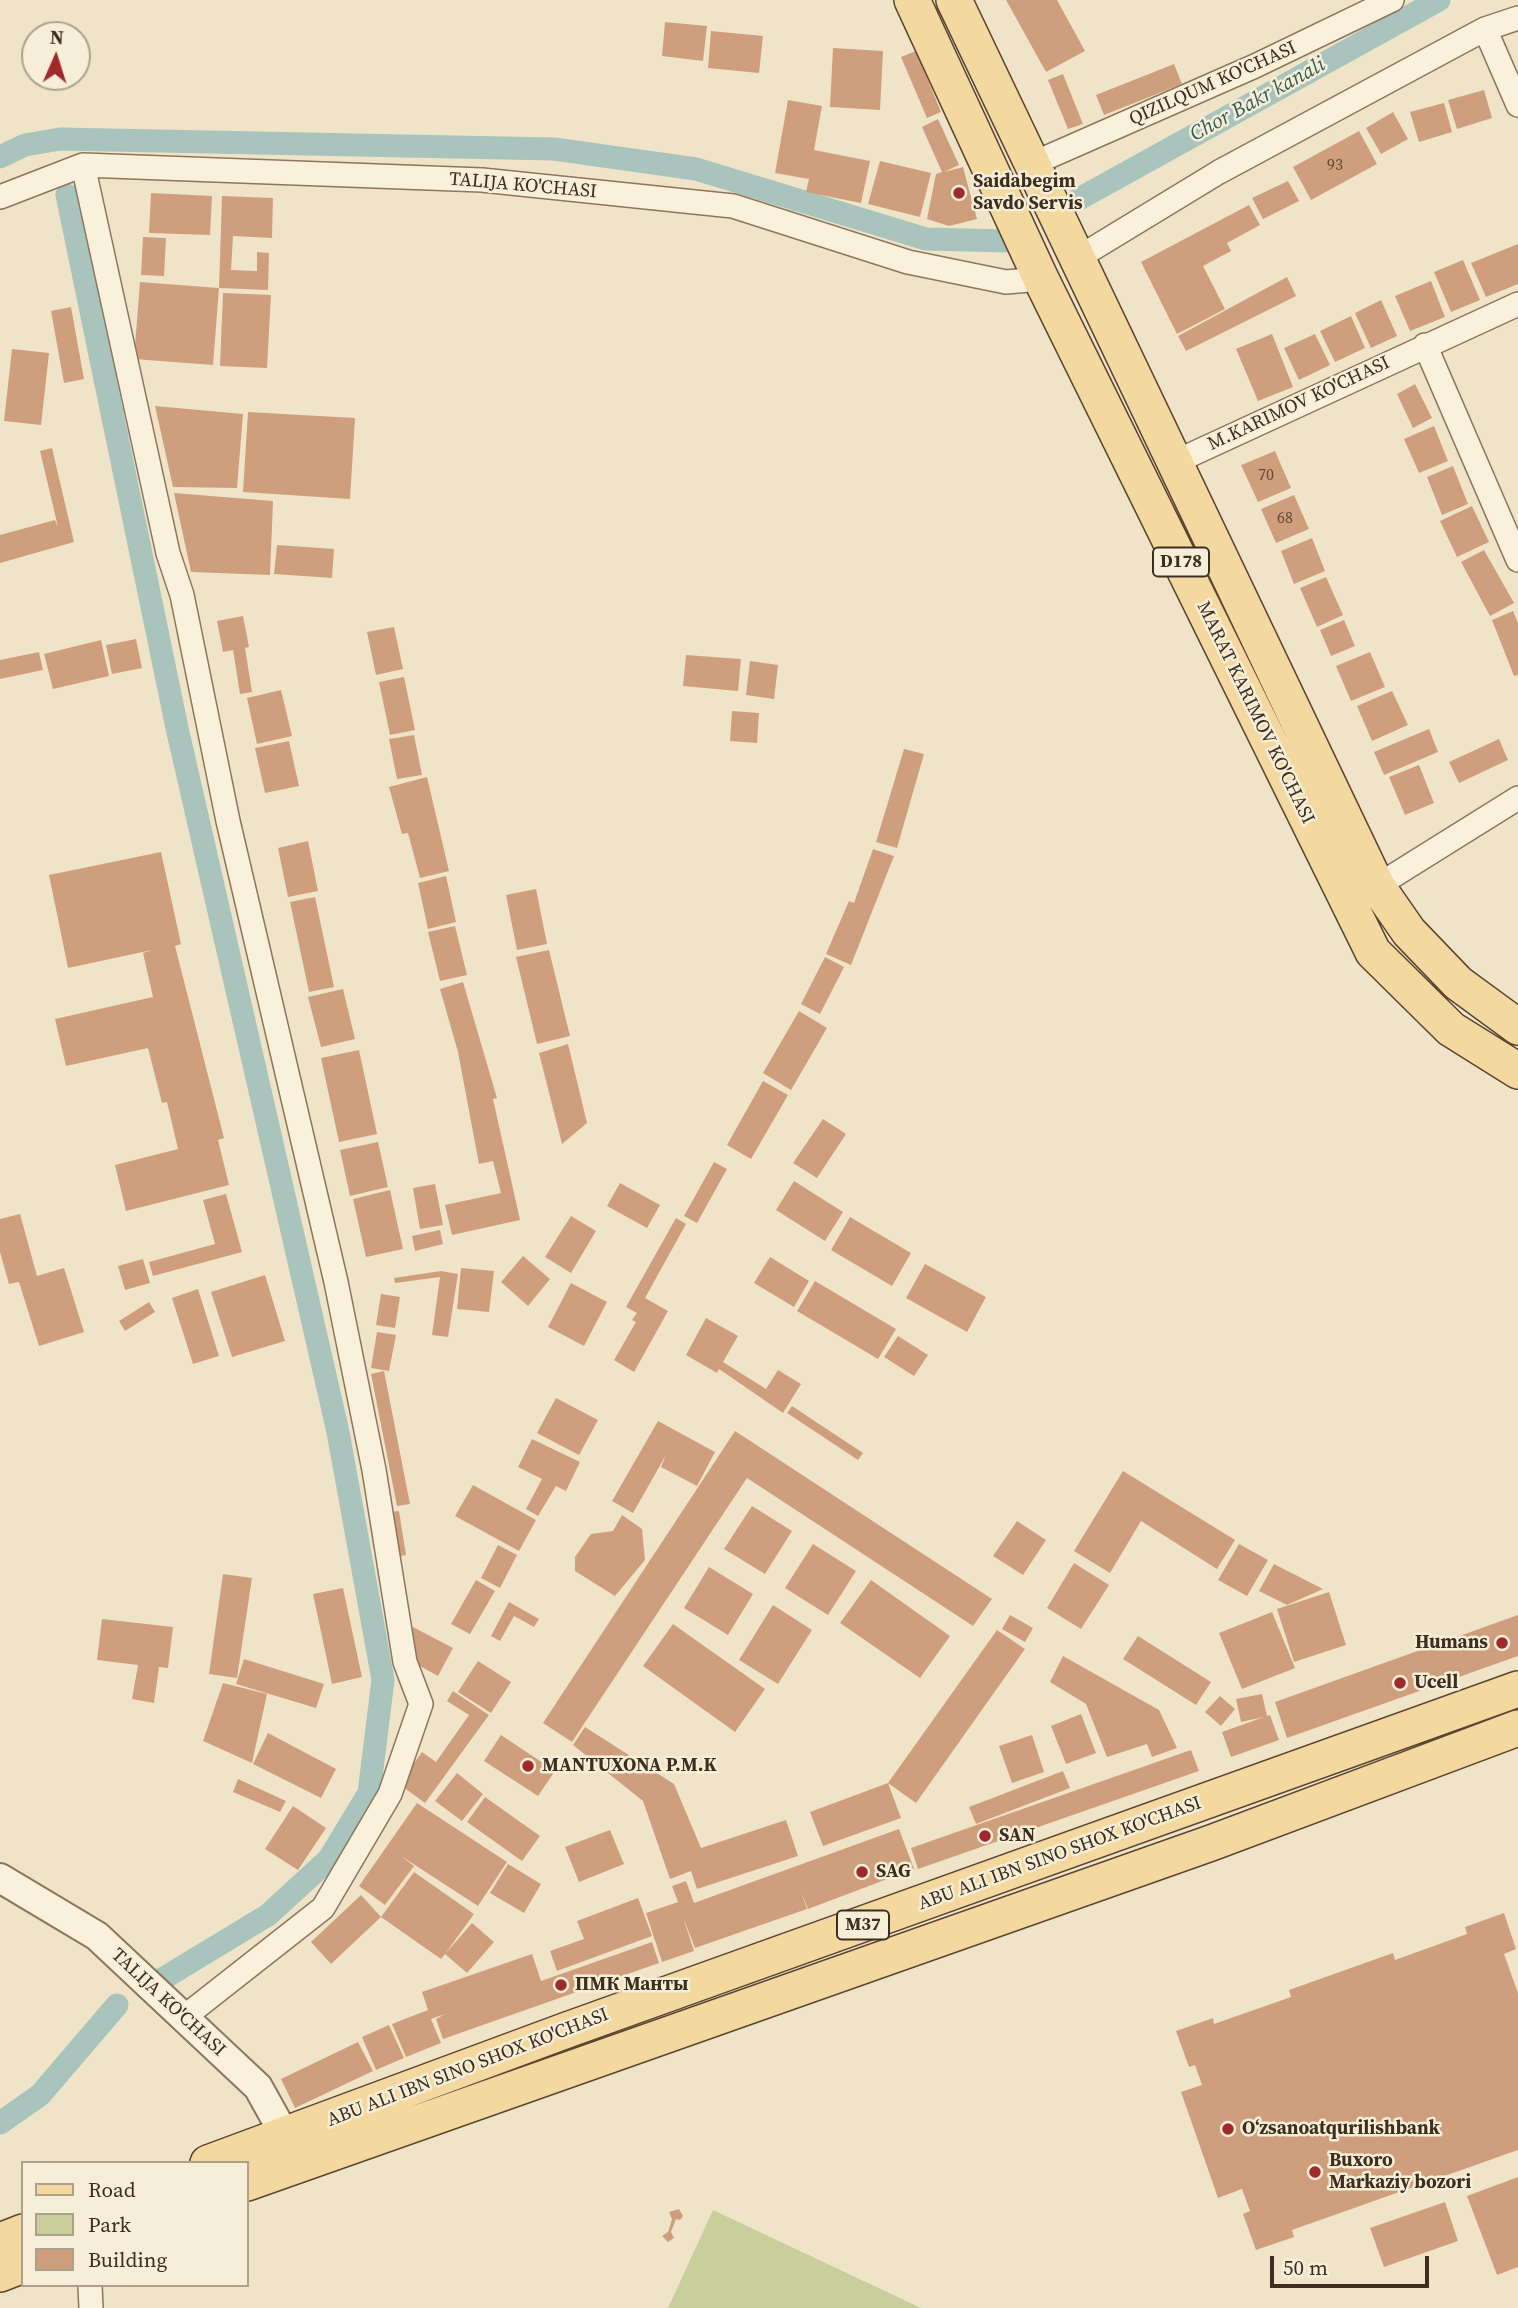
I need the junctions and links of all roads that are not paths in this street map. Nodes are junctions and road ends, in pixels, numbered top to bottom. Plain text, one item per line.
1 (912, 0) edge
2 (954, 0) edge
3 (1392, 0) edge
4 (1518, 18) edge
5 (1485, 29) junction
6 (1518, 104) edge
7 (1032, 164) junction
8 (83, 165) junction
9 (0, 197) edge
10 (1076, 259) junction
11 (1041, 279) junction
12 (1518, 304) edge
13 (1425, 345) junction
14 (1173, 463) junction
15 (1518, 560) edge
16 (1518, 798) edge
17 (1377, 886) junction
18 (1518, 1027) edge
19 (1518, 1070) edge
20 (1518, 1689) edge
21 (1518, 1728) edge
22 (0, 1878) edge
23 (183, 2018) junction
24 (293, 2150) junction
25 (221, 2161) edge
26 (248, 2182) edge
27 (21, 2233) edge
28 (0, 2241) edge
29 (21, 2267) edge
30 (0, 2274) edge
31 (90, 2287) edge
32 (91, 2308) edge

1 - 11 main road, MARAT KARIMOV KO'CHASI / D178
2 - 7 main road, MARAT KARIMOV KO'CHASI / D178
3 - 7 street, QIZILQUM KO'CHASI
4 - 5 street
5 - 6 street
5 - 10 street
7 - 10 main road, MARAT KARIMOV KO'CHASI / D178
8 - 9 street, TALIJA KO'CHASI
8 - 11 street, TALIJA KO'CHASI
8 - 23 street
10 - 14 main road, MARAT KARIMOV KO'CHASI / D178
11 - 19 main road, MARAT KARIMOV KO'CHASI / D178
12 - 13 street, M.KARIMOV KO'CHASI
13 - 14 street, M.KARIMOV KO'CHASI
13 - 15 street
14 - 17 main road, MARAT KARIMOV KO'CHASI / D178
16 - 17 street
17 - 18 main road, MARAT KARIMOV KO'CHASI / D178
20 - 24 main road, ABU ALI IBN SINO SHOX KO'CHASI / M37
21 - 24 main road, ABU ALI IBN SINO SHOX KO'CHASI / M37
22 - 23 street, TALIJA KO'CHASI
23 - 24 street, TALIJA KO'CHASI
24 - 25 main road, ABU ALI IBN SINO SHOX KO'CHASI / M37
24 - 26 main road, ABU ALI IBN SINO SHOX KO'CHASI / M37
27 - 28 main road
29 - 30 main road
31 - 32 street

